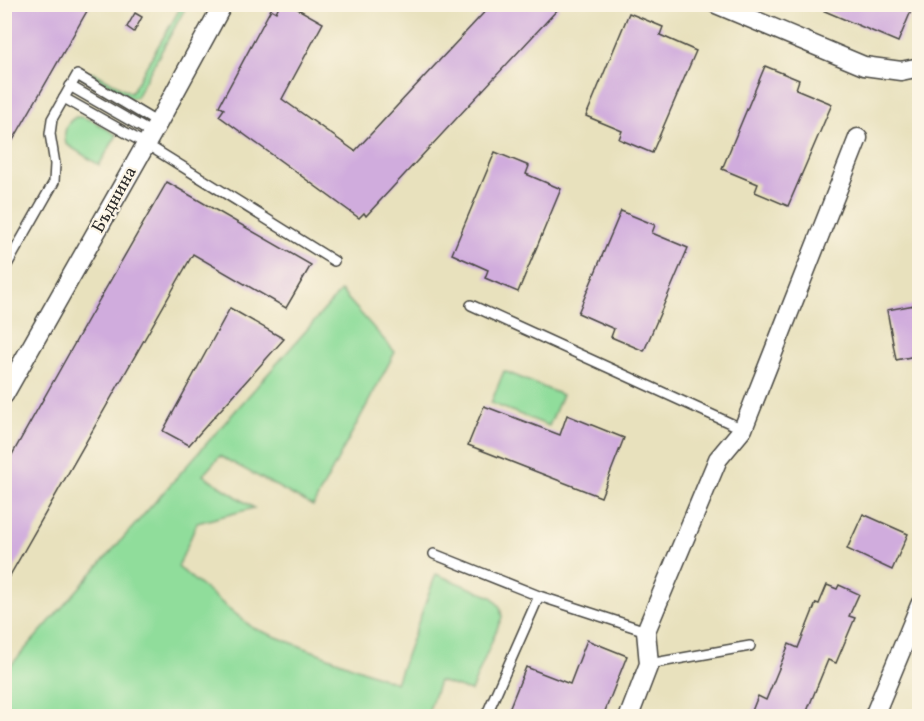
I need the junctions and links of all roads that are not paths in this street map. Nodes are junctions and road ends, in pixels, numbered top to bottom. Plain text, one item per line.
1 (223, 4) edge
2 (716, 4) edge
3 (920, 67) edge
4 (70, 86) junction
5 (64, 98) junction
6 (152, 133) junction
7 (858, 138) dead end
8 (334, 261) dead end
9 (4, 270) edge
10 (471, 304) dead end
11 (4, 395) edge
12 (743, 429) junction
13 (434, 554) dead end
14 (539, 596) junction
15 (920, 605) edge
16 (646, 631) junction
17 (750, 646) dead end
18 (649, 664) junction
19 (486, 717) edge
20 (629, 717) edge
21 (874, 717) edge

1 - 6 street, Бъднина
2 - 3 street
4 - 5 lane
4 - 6 lane
4 - 6 lane
5 - 6 lane
5 - 9 lane
6 - 8 lane
6 - 11 street, Бъднина
7 - 12 street
10 - 12 lane
12 - 16 street
13 - 14 lane
14 - 16 lane
14 - 19 lane
15 - 21 street
16 - 18 street
17 - 18 lane
18 - 20 street

